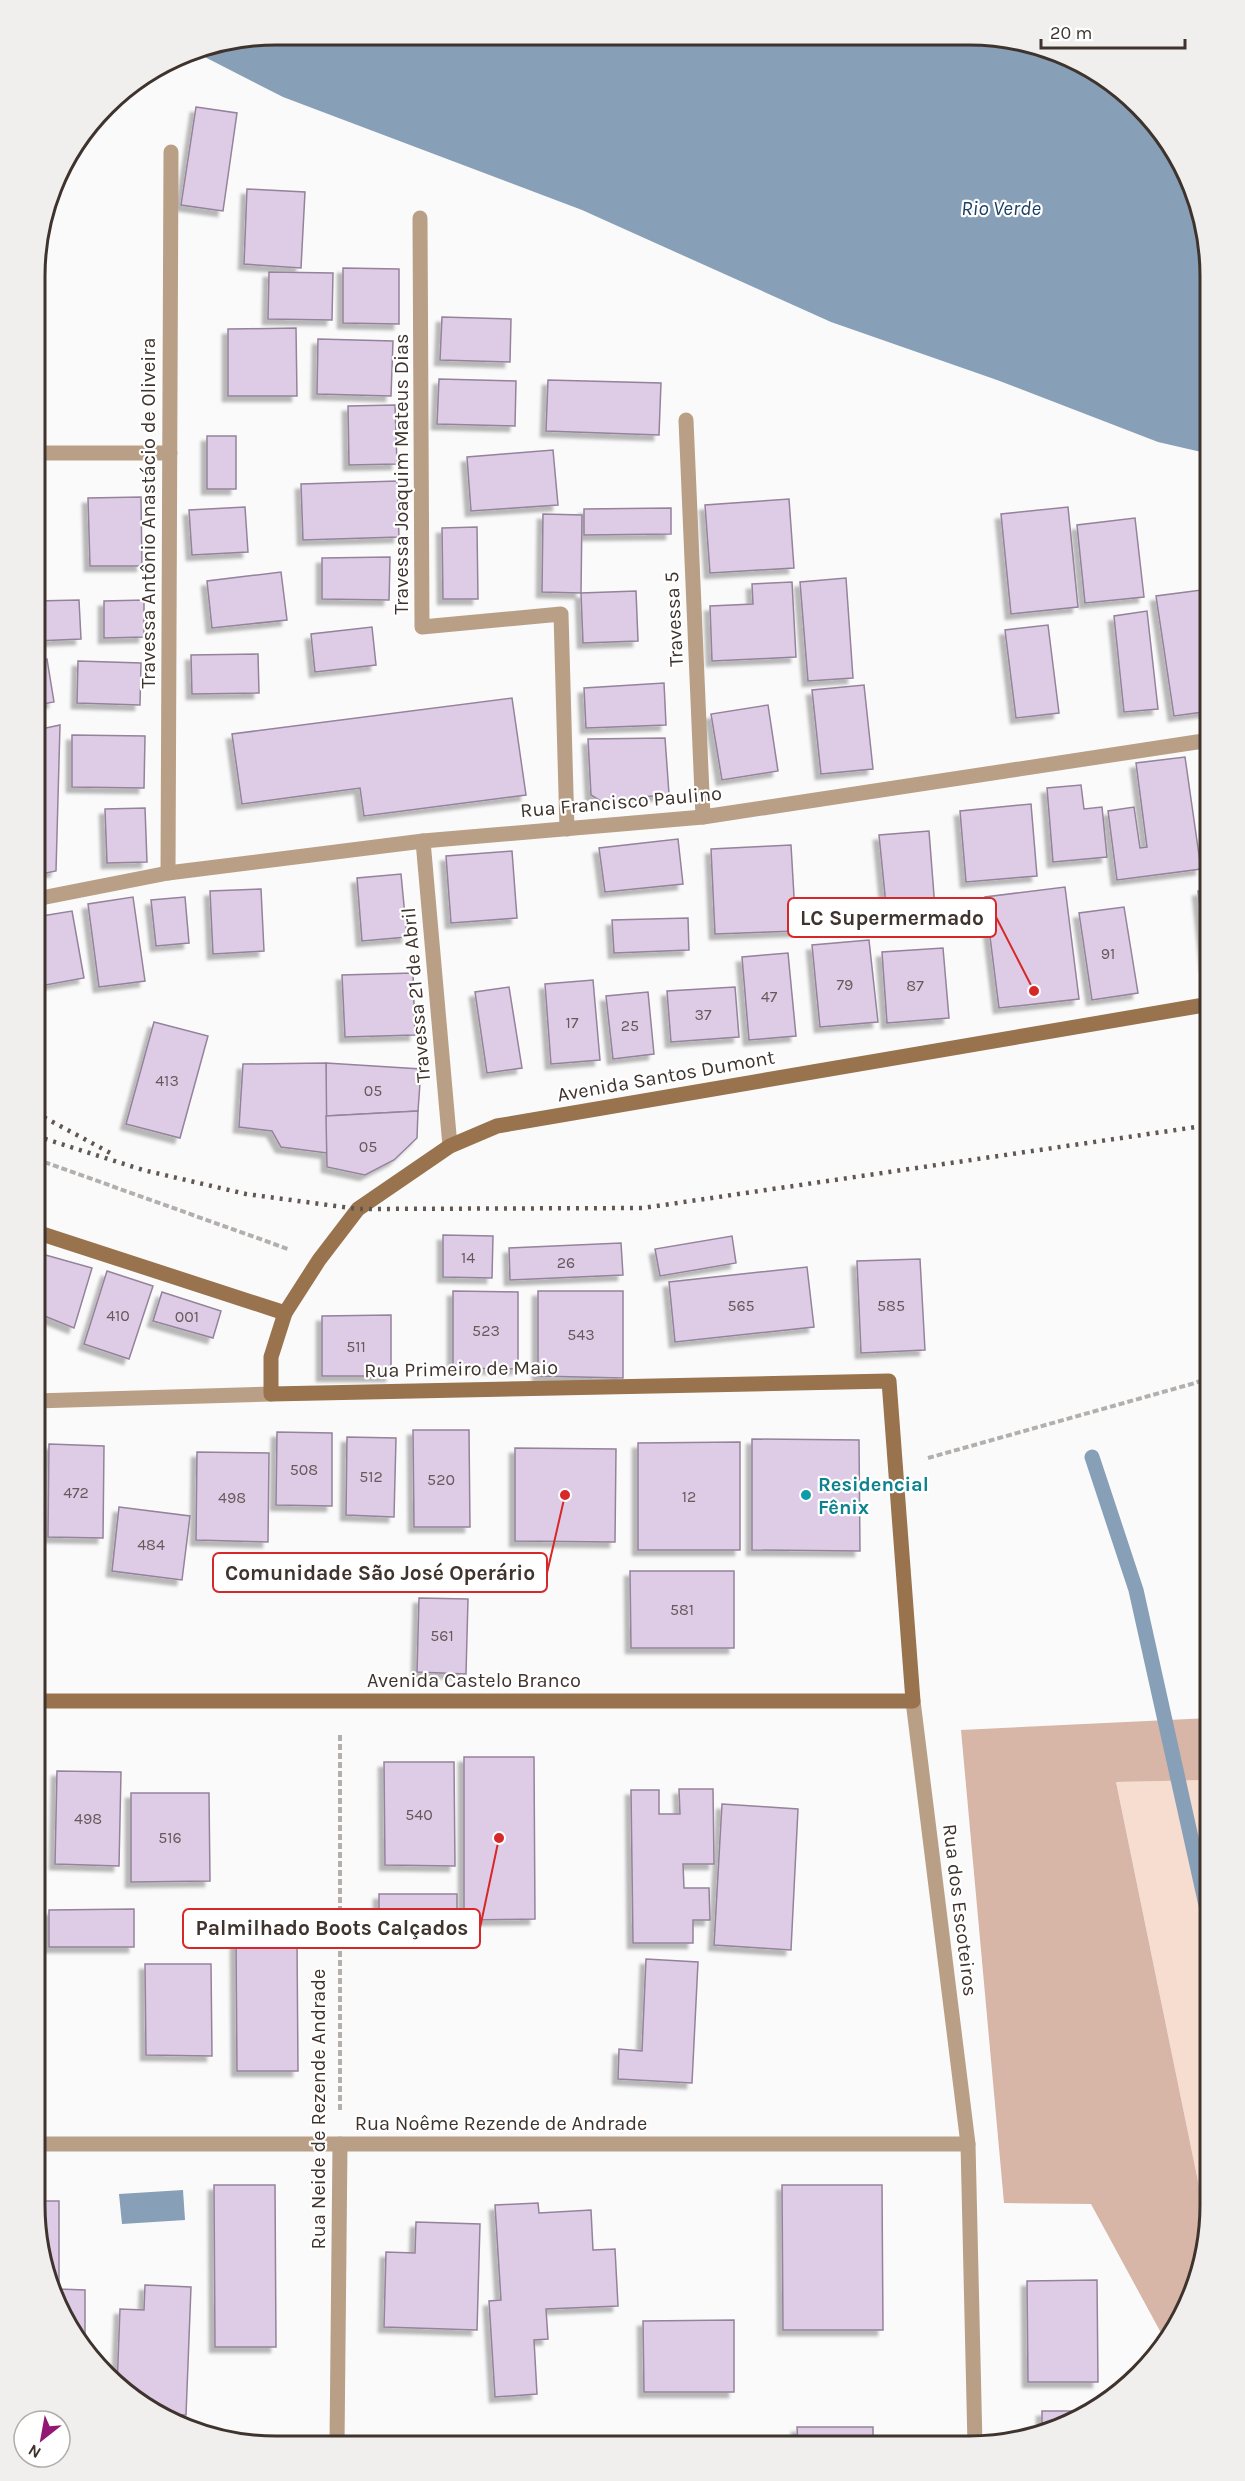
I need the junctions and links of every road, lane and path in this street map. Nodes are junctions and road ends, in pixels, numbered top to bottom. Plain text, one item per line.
1 (171, 152) dead end
2 (420, 218) dead end
3 (686, 420) dead end
4 (45, 453) edge
5 (170, 453) junction
6 (1200, 742) edge
7 (703, 817) junction
8 (567, 828) junction
9 (423, 841) junction
10 (168, 873) junction
11 (45, 897) edge
12 (1200, 1006) edge
13 (450, 1146) junction
14 (45, 1162) edge
15 (45, 1235) edge
16 (319, 1260) junction
17 (285, 1313) junction
18 (889, 1381) joint
19 (1200, 1381) edge
20 (271, 1394) junction
21 (45, 1401) edge
22 (894, 1460) junction
23 (45, 1701) edge
24 (340, 1701) junction
25 (913, 1701) junction
26 (45, 2144) edge
27 (340, 2144) junction
28 (968, 2144) junction
29 (337, 2436) edge
30 (975, 2436) edge

1 - 5 street, Travessa Antônio Anastácio de Oliveira
2 - 8 street, Travessa Joaquim Mateus Dias
3 - 7 street, Travessa 5
4 - 5 street
5 - 10 street, Travessa Antônio Anastácio de Oliveira
6 - 7 street, Rua Francisco Paulino
7 - 8 street, Rua Francisco Paulino
8 - 9 street, Rua Francisco Paulino
9 - 10 street, Rua Francisco Paulino
9 - 13 street, Travessa 21 de Abril
10 - 11 street, Rua Francisco Paulino
12 - 13 street, Avenida Santos Dumont
13 - 16 street, Avenida Santos Dumont
14 - 16 path
15 - 17 street
16 - 17 street, Avenida Santos Dumont
17 - 20 street, Avenida Santos Dumont
18 - 20 street, Rua Primeiro de Maio
18 - 22 street, Rua dos Escoteiros
19 - 22 path
20 - 21 street, Rua Primeiro de Maio
22 - 25 street, Rua dos Escoteiros
23 - 24 street, Avenida Castelo Branco
24 - 25 street, Avenida Castelo Branco
24 - 27 path, Rua Neide de Rezende Andrade
25 - 28 street, Rua dos Escoteiros
26 - 27 street, Rua Noême Rezende de Andrade
27 - 28 street, Rua Noême Rezende de Andrade
27 - 29 street, Rua Neide de Rezende Andrade
28 - 30 street, Rua dos Escoteiros

